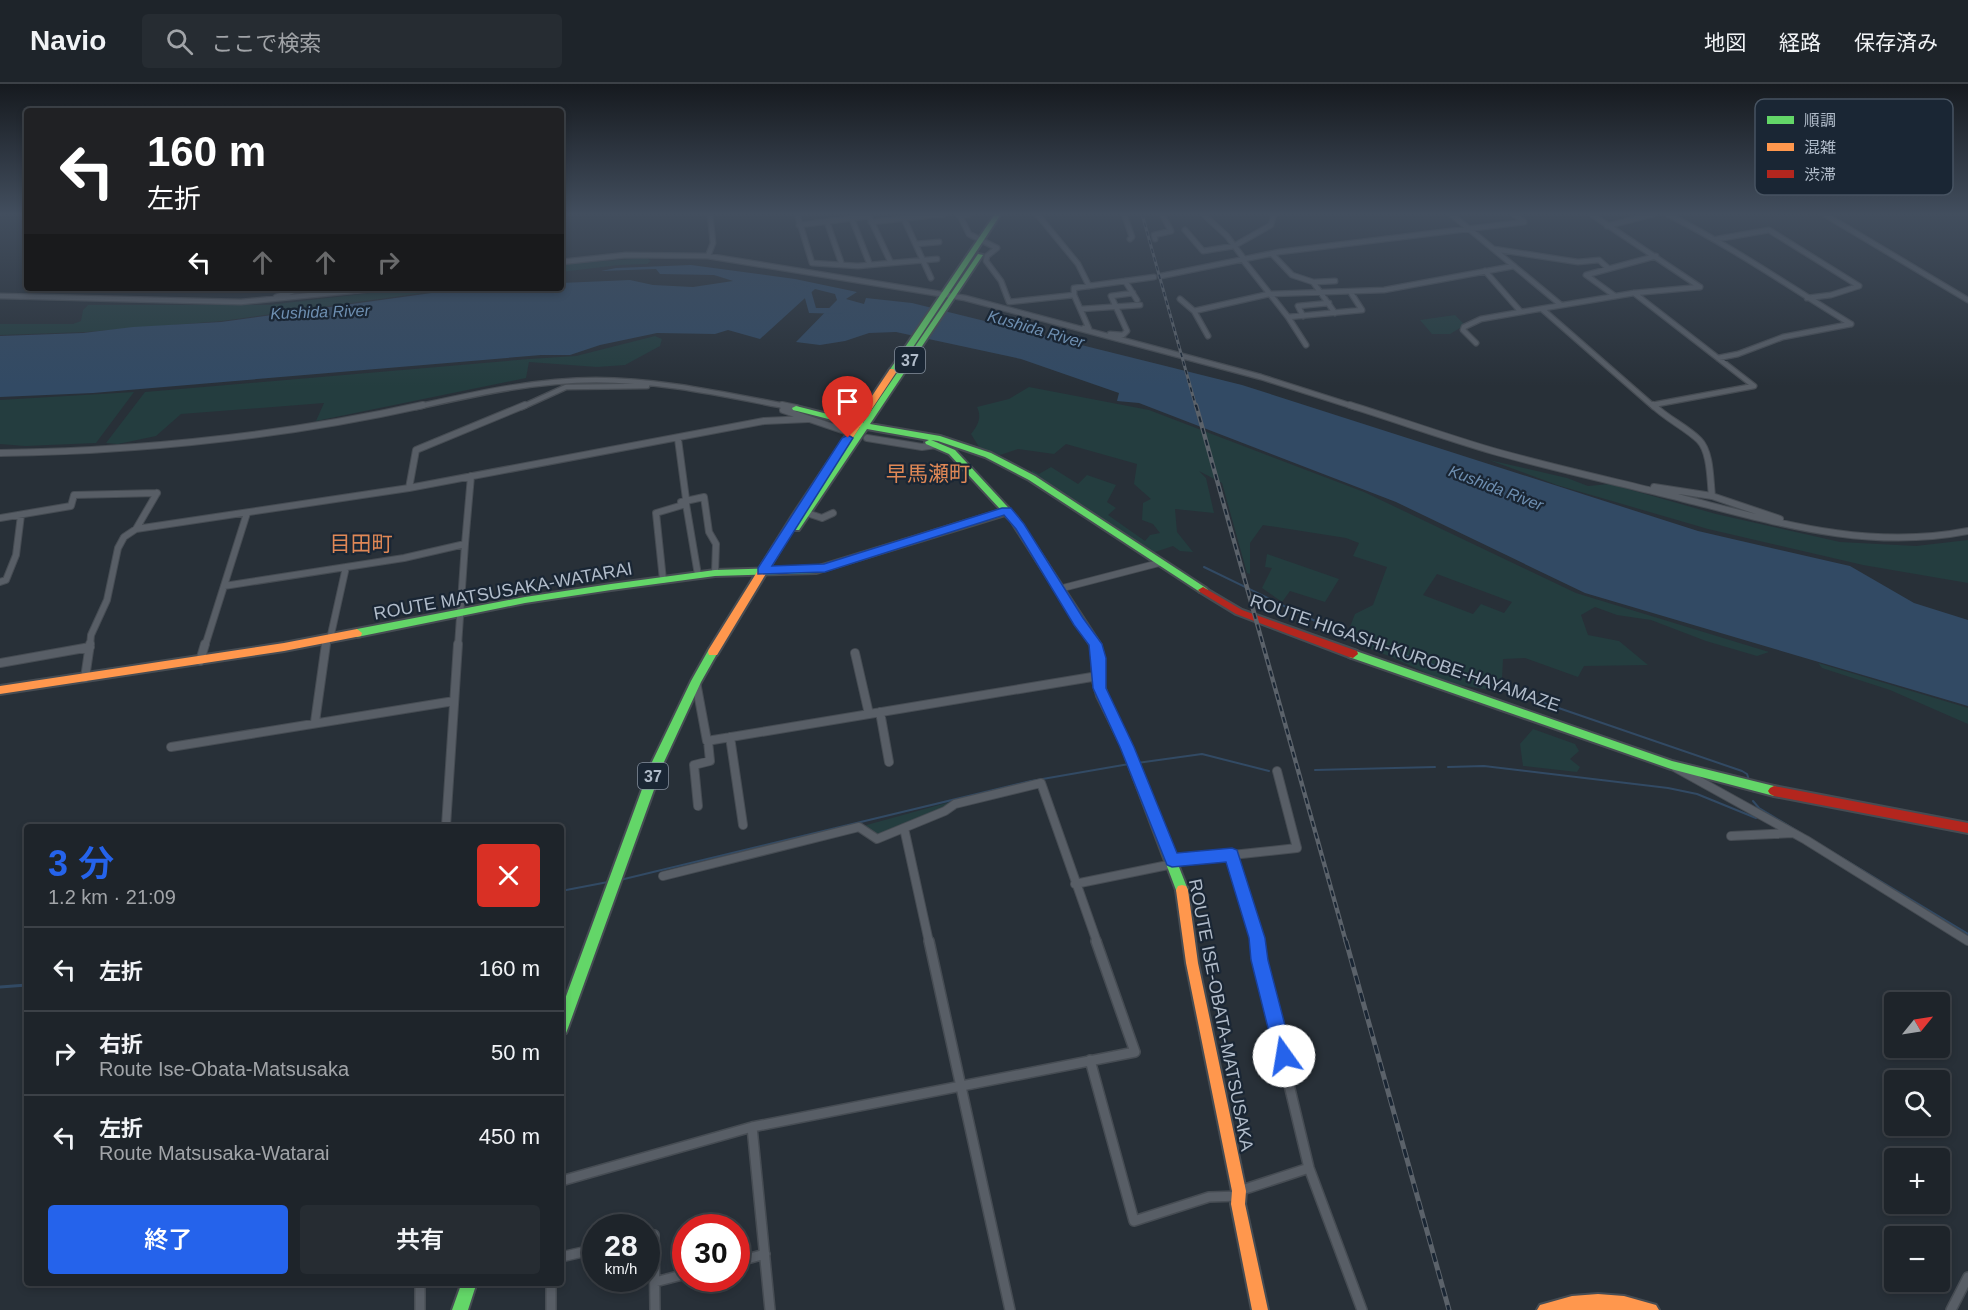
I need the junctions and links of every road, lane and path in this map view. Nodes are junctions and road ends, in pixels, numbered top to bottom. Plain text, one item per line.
1 (797, 271) edge
2 (928, 271) edge
3 (965, 271) edge
4 (993, 271) edge
5 (1082, 271) edge
6 (1186, 271) edge
7 (1252, 271) edge
8 (1288, 271) edge
9 (1484, 271) edge
10 (1485, 271) edge
11 (1520, 271) edge
12 (1598, 271) edge
13 (1678, 271) edge
14 (1766, 271) edge
15 (1835, 271) edge
16 (1920, 271) edge
17 (1161, 276) dead end
18 (1154, 277) dead end
19 (931, 278) dead end
20 (1125, 281) junction
21 (1335, 281) dead end
22 (1315, 282) junction
23 (1089, 286) junction
24 (294, 291) edge
25 (352, 291) edge
26 (1133, 292) junction
27 (1351, 293) junction
28 (1634, 293) junction
29 (1269, 294) junction
30 (1324, 294) junction
31 (0, 296) edge
32 (1074, 296) junction
33 (1615, 296) junction
34 (948, 297) junction
35 (1807, 298) junction
36 (1180, 299) dead end
37 (1968, 300) edge
38 (242, 302) junction
39 (1329, 303) junction
40 (1561, 305) junction
41 (1116, 306) junction
42 (1081, 309) junction
43 (1542, 309) junction
44 (1194, 311) junction
45 (1521, 312) junction
46 (1335, 313) junction
47 (1303, 316) junction
48 (1288, 317) junction
49 (1058, 324) junction
50 (1089, 329) junction
51 (1208, 336) dead end
52 (1476, 343) dead end
53 (1306, 345) dead end
54 (1718, 358) junction
55 (675, 385) junction
56 (776, 405) junction
57 (1652, 405) junction
58 (796, 408) joint
59 (808, 419) junction
60 (864, 423) junction
61 (845, 431) dead end
62 (897, 432) junction
63 (867, 438) dead end
64 (678, 439) junction
65 (936, 445) junction
66 (0, 453) edge
67 (471, 476) junction
68 (409, 488) junction
69 (1639, 488) junction
70 (1712, 496) junction
71 (686, 499) junction
72 (658, 508) dead end
73 (1006, 511) junction
74 (247, 513) junction
75 (807, 513) junction
76 (833, 513) dead end
77 (21, 515) junction
78 (0, 518) edge
79 (1789, 525) junction
80 (136, 528) junction
81 (1968, 531) edge
82 (465, 544) junction
83 (1159, 563) junction
84 (346, 567) junction
85 (762, 571) junction
86 (715, 573) junction
87 (698, 575) junction
88 (663, 580) junction
89 (0, 582) edge
90 (224, 586) junction
91 (1059, 589) junction
92 (461, 613) junction
93 (328, 639) junction
94 (90, 647) junction
95 (855, 653) dead end
96 (200, 661) junction
97 (0, 663) edge
98 (1098, 676) junction
99 (85, 678) junction
100 (696, 681) junction
101 (0, 690) edge
102 (454, 701) junction
103 (880, 712) junction
104 (869, 714) junction
105 (315, 722) junction
106 (730, 737) junction
107 (708, 741) junction
108 (171, 747) dead end
109 (889, 762) dead end
110 (1671, 765) junction
111 (1277, 771) dead end
112 (698, 806) dead end
113 (446, 824) edge
114 (743, 825) dead end
115 (904, 828) junction
116 (1968, 828) edge
117 (1793, 833) junction
118 (1731, 836) dead end
119 (1232, 855) junction
120 (1173, 862) junction
121 (663, 876) dead end
122 (1075, 884) junction
123 (1968, 941) edge
124 (564, 1020) edge
125 (1090, 1060) junction
126 (960, 1087) junction
127 (752, 1127) junction
128 (1310, 1168) junction
129 (564, 1179) edge
130 (1240, 1194) junction
131 (582, 1252) edge
132 (765, 1254) junction
133 (564, 1256) edge
134 (750, 1258) edge
135 (1968, 1277) edge
136 (420, 1286) edge
137 (469, 1286) edge
138 (551, 1286) edge
139 (655, 1292) edge
140 (1607, 1305) edge
141 (420, 1310) edge
142 (460, 1310) edge
143 (551, 1310) edge
144 (655, 1310) edge
145 (770, 1310) edge
146 (1010, 1310) edge
147 (1260, 1310) edge
148 (1362, 1310) edge
149 (1545, 1310) edge
150 (1651, 1310) edge
151 (1951, 1310) edge

1 - 34 street
2 - 19 street
3 - 34 main road, 37
4 - 32 street
5 - 23 street
6 - 17 street
7 - 29 street
8 - 22 street
9 - 27 street
10 - 45 street
11 - 40 street
12 - 33 street
13 - 28 street
14 - 35 street
15 - 35 street
16 - 37 street
18 - 20 street
20 - 23 street
20 - 26 street
21 - 22 street
22 - 30 street
23 - 32 street
24 - 38 street
25 - 38 street
26 - 41 street
26 - 41 street
27 - 30 street
27 - 46 street
28 - 33 street
28 - 54 street
29 - 30 street
29 - 44 street
29 - 48 street
30 - 39 street
31 - 38 street
32 - 42 street
33 - 40 street
34 - 49 street
34 - 60 main road, 37
35 - 54 street
36 - 44 street
39 - 46 street
39 - 47 street
40 - 43 street
41 - 42 street
41 - 50 street
42 - 50 street
43 - 45 street
43 - 57 street
44 - 51 street
45 - 52 street
46 - 47 street
47 - 48 street
48 - 53 street
49 - 50 street
49 - 69 street
54 - 57 street
55 - 56 street
55 - 66 street
55 - 68 street
56 - 58 street
56 - 59 street
57 - 70 street
58 - 60 main road, ROUTE HIGASHI-KUROBE-HAYAMAZE
59 - 61 street
59 - 64 street
60 - 62 main road, ROUTE HIGASHI-KUROBE-HAYAMAZE
60 - 75 main road, 37
60 - 85 main road, 37
62 - 65 main road, ROUTE ISE-OBATA-MATSUSAKA
62 - 83 main road, ROUTE HIGASHI-KUROBE-HAYAMAZE
63 - 65 street
64 - 67 street
64 - 71 street
65 - 73 main road, ROUTE ISE-OBATA-MATSUSAKA
67 - 68 street
67 - 82 street
68 - 74 street
69 - 70 street
69 - 79 street
70 - 79 street
71 - 72 street
71 - 86 street
73 - 85 main road, ROUTE MATSUSAKA-WATARAI
73 - 91 main road, ROUTE ISE-OBATA-MATSUSAKA
74 - 80 street
74 - 90 street
75 - 76 street
75 - 85 main road, 37
77 - 78 street
77 - 80 street
77 - 89 street
79 - 81 street
80 - 94 street
82 - 84 street
82 - 92 street
83 - 91 street
83 - 110 main road, ROUTE HIGASHI-KUROBE-HAYAMAZE
84 - 90 street
84 - 93 street
85 - 86 main road, ROUTE MATSUSAKA-WATARAI
85 - 100 main road, 37
86 - 87 main road, ROUTE MATSUSAKA-WATARAI
87 - 88 main road, ROUTE MATSUSAKA-WATARAI
87 - 88 street
88 - 92 main road, ROUTE MATSUSAKA-WATARAI
90 - 96 street
91 - 98 main road, ROUTE ISE-OBATA-MATSUSAKA
92 - 93 main road, ROUTE MATSUSAKA-WATARAI
92 - 102 street
93 - 96 main road, ROUTE MATSUSAKA-WATARAI
93 - 105 street
94 - 97 street
94 - 99 street
95 - 104 street
96 - 99 main road, ROUTE MATSUSAKA-WATARAI
98 - 103 street
98 - 120 main road, ROUTE ISE-OBATA-MATSUSAKA
99 - 101 main road, ROUTE MATSUSAKA-WATARAI
100 - 107 street
100 - 124 main road, 37
102 - 105 street
102 - 113 street
103 - 104 street
103 - 109 street
104 - 106 street
105 - 108 street
106 - 107 street
106 - 114 street
107 - 112 street
110 - 116 main road, ROUTE HIGASHI-KUROBE-HAYAMAZE
110 - 117 street
111 - 119 street
115 - 121 street
115 - 122 street
115 - 126 street
117 - 118 street
117 - 123 street
119 - 120 street
119 - 128 street
120 - 122 street
120 - 130 main road, ROUTE ISE-OBATA-MATSUSAKA
122 - 125 street
125 - 126 street
125 - 130 street
126 - 127 street
126 - 146 street
127 - 129 street
127 - 132 street
128 - 130 street
128 - 148 street
130 - 147 main road, ROUTE ISE-OBATA-MATSUSAKA
131 - 133 street
132 - 134 street
132 - 145 street
135 - 151 street
136 - 141 street
137 - 142 main road
138 - 143 street
139 - 144 street
140 - 149 main road
140 - 150 main road

